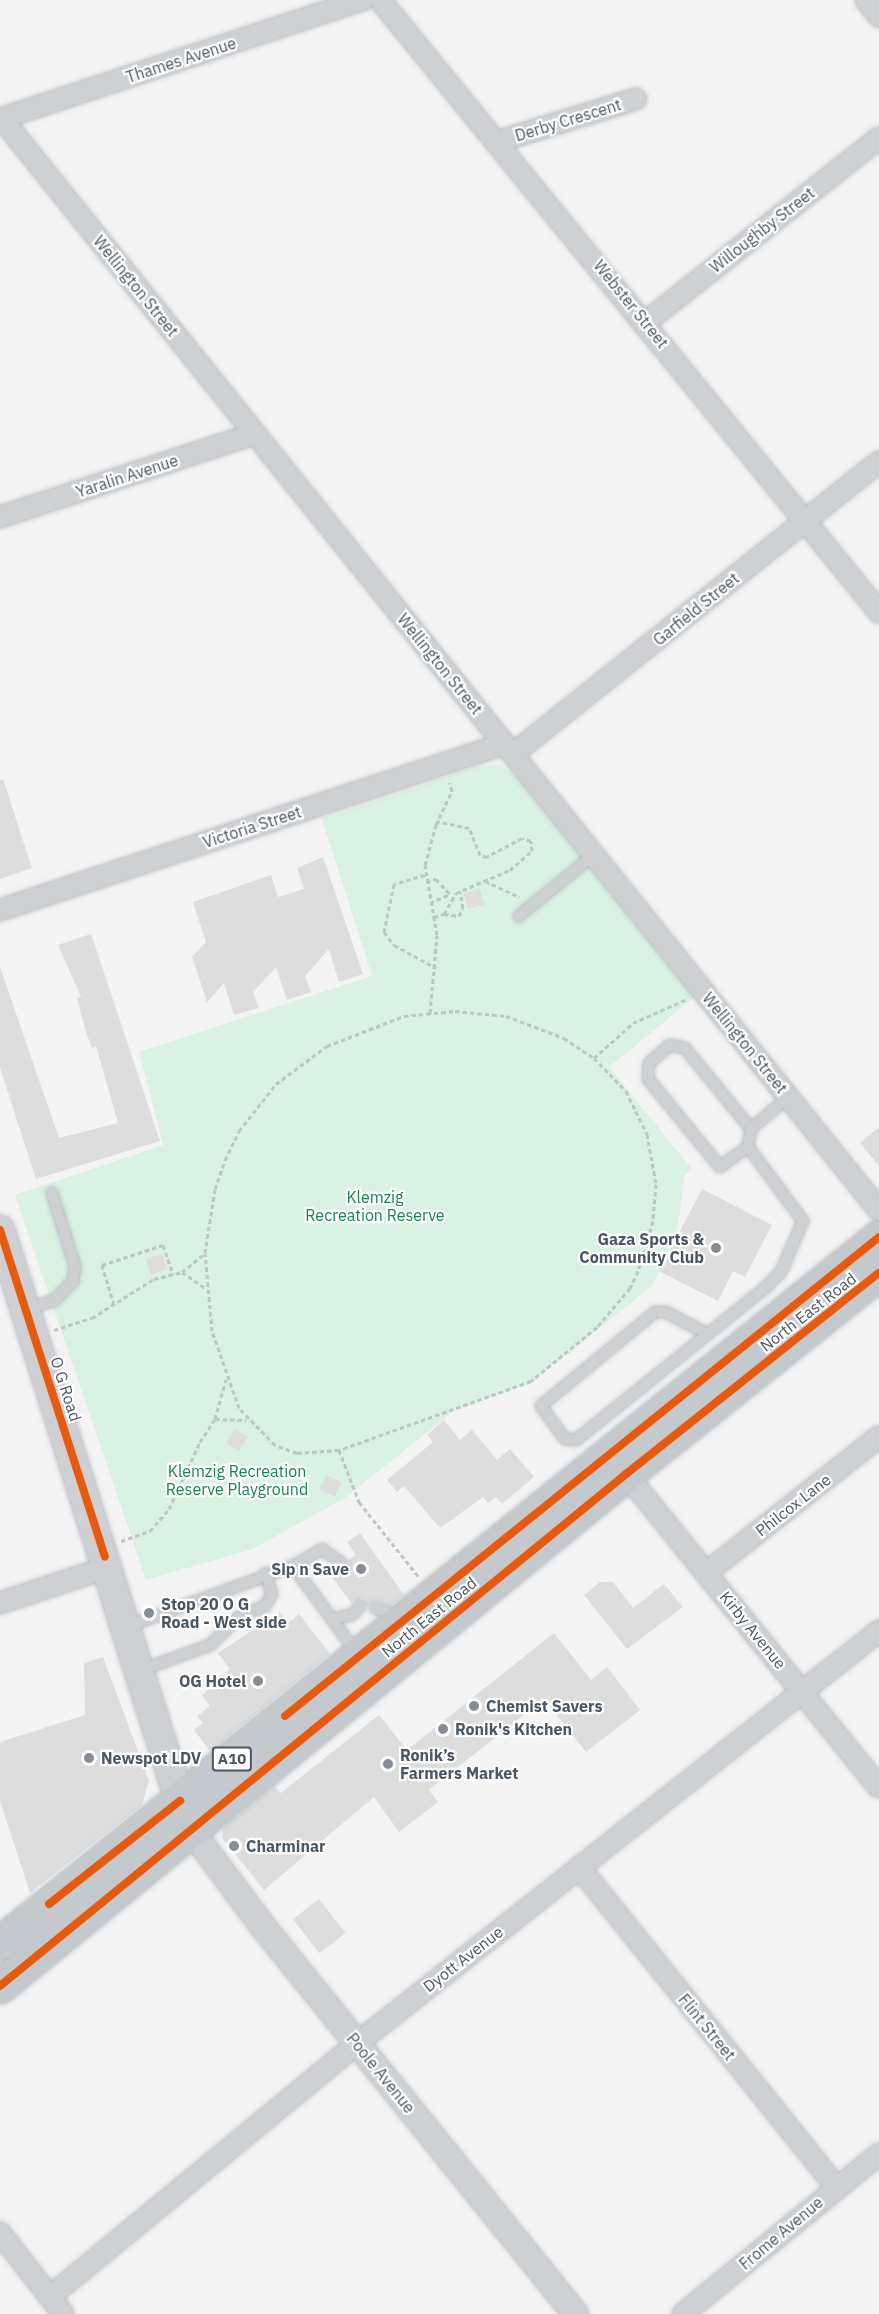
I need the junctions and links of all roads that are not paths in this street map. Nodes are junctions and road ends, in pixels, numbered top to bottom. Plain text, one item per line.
1 (363, 0) edge
2 (380, 0) edge
3 (866, 0) edge
4 (879, 16) edge
5 (636, 99) dead end
6 (1, 119) edge
7 (879, 138) edge
8 (500, 141) junction
9 (646, 322) junction
10 (254, 434) junction
11 (879, 462) edge
12 (0, 517) edge
13 (806, 521) junction
14 (879, 612) edge
15 (509, 749) junction
16 (595, 854) junction
17 (0, 910) edge
18 (519, 916) dead end
19 (788, 1097) junction
20 (750, 1129) junction
21 (748, 1148) junction
22 (52, 1193) dead end
23 (879, 1210) edge
24 (0, 1230) edge
25 (879, 1237) edge
26 (879, 1273) edge
27 (7, 1275) edge
28 (27, 1309) junction
29 (707, 1334) junction
30 (879, 1437) edge
31 (618, 1464) junction
32 (105, 1557) junction
33 (343, 1564) dead end
34 (293, 1566) junction
35 (265, 1573) junction
36 (706, 1573) junction
37 (0, 1603) edge
38 (360, 1606) dead end
39 (375, 1608) dead end
40 (406, 1618) junction
41 (332, 1619) junction
42 (126, 1628) junction
43 (879, 1630) edge
44 (359, 1656) junction
45 (138, 1671) junction
46 (802, 1691) junction
47 (879, 1787) edge
48 (185, 1815) junction
49 (579, 1867) junction
50 (0, 1943) edge
51 (0, 1986) edge
52 (357, 2043) junction
53 (879, 2154) edge
54 (836, 2187) junction
55 (0, 2233) edge
56 (52, 2295) junction
57 (63, 2314) edge
58 (576, 2314) edge
59 (683, 2314) edge

1 - 6 street, Thames Avenue
2 - 8 street, Webster Street
3 - 4 street
5 - 8 street, Derby Crescent
6 - 10 street, Wellington Street
7 - 9 street, Willoughby Street
8 - 9 street, Webster Street
9 - 13 street, Webster Street
10 - 12 street, Yaralin Avenue
10 - 15 street, Wellington Street
11 - 13 street, Garfield Street
13 - 14 street, Webster Street
13 - 15 street, Garfield Street
15 - 16 street, Wellington Street
15 - 17 street, Victoria Street
16 - 18 lane
16 - 19 street, Wellington Street
19 - 20 lane
19 - 23 street, Wellington Street
20 - 21 lane
20 - 21 lane
21 - 29 lane
22 - 28 lane
24 - 27 main road, O G Road
25 - 31 highway, North East Road / A10
26 - 31 highway, North East Road / A10
27 - 28 main road, O G Road
28 - 32 main road, O G Road
29 - 29 lane
30 - 36 street, Philcox Lane
31 - 36 street, Kirby Avenue
31 - 40 highway, North East Road / A10
31 - 48 highway, North East Road / A10
32 - 37 street
32 - 42 main road, O G Road
33 - 34 lane
34 - 35 lane
34 - 41 lane
35 - 42 lane
35 - 45 lane
36 - 46 street, Kirby Avenue
38 - 41 lane
39 - 40 lane
40 - 44 highway, North East Road / A10
41 - 44 lane
42 - 45 main road, O G Road
43 - 46 street, Dyott Avenue
44 - 48 highway, North East Road / A10
45 - 48 main road, O G Road
46 - 47 street, Kirby Avenue
46 - 49 street, Dyott Avenue
48 - 50 highway, North East Road / A10
48 - 51 highway, North East Road / A10
48 - 52 street, Poole Avenue
49 - 52 street, Dyott Avenue
49 - 54 street, Flint Street
52 - 56 street, Dyott Avenue
52 - 58 street, Poole Avenue
53 - 54 street, Frome Avenue
54 - 59 street, Frome Avenue
55 - 56 street
56 - 57 street

